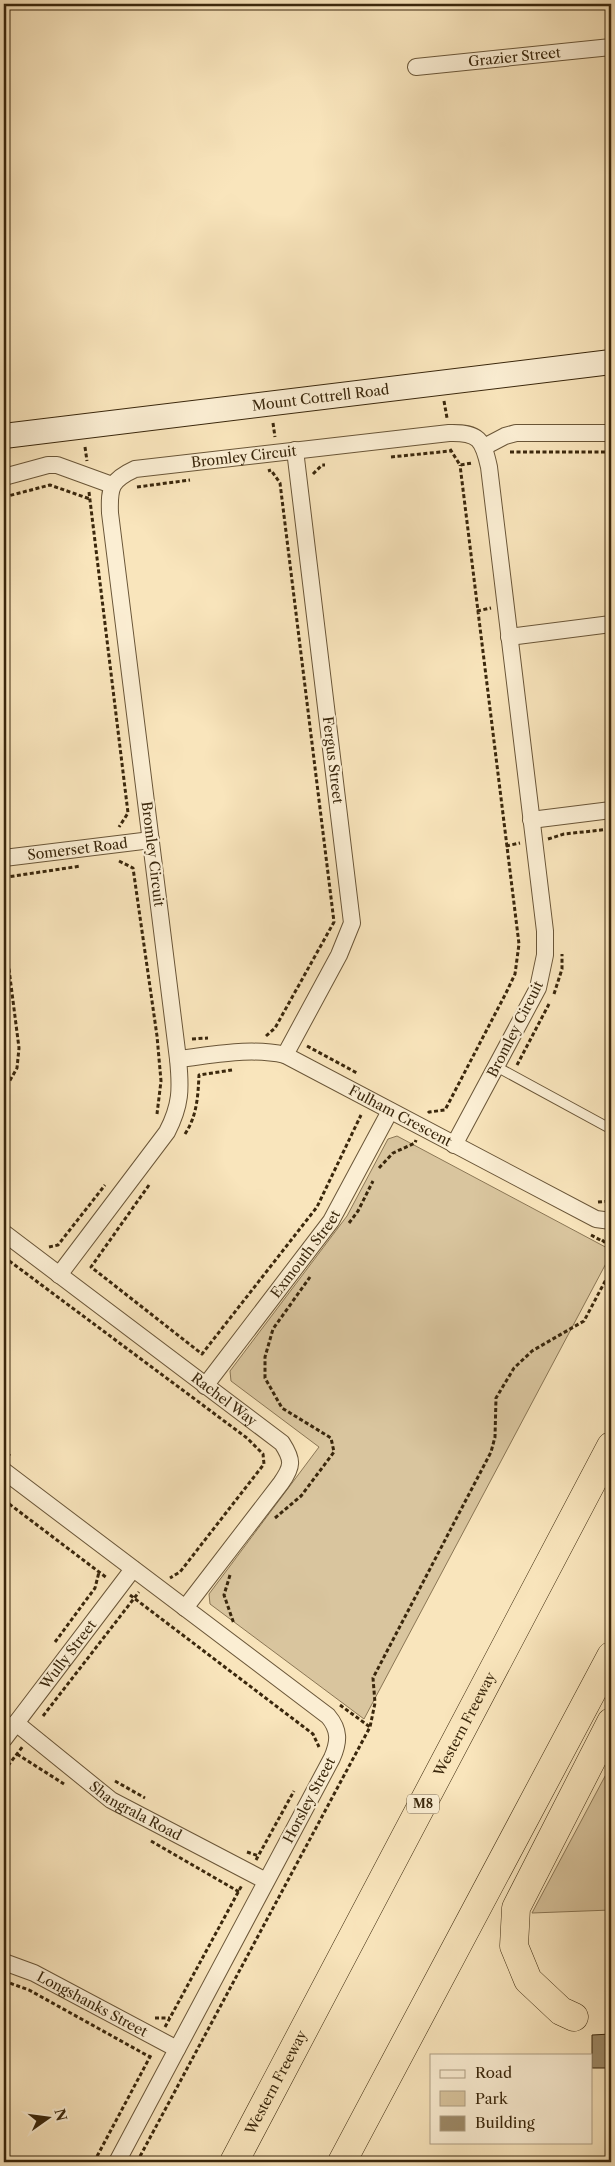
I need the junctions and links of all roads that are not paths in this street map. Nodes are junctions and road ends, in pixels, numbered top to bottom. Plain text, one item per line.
1 (611, 46) edge
2 (416, 66) dead end
3 (611, 362) edge
4 (611, 433) edge
5 (4, 437) edge
6 (484, 447) junction
7 (295, 450) junction
8 (4, 477) edge
9 (111, 490) junction
10 (611, 624) edge
11 (509, 637) junction
12 (611, 810) edge
13 (531, 820) junction
14 (151, 840) junction
15 (4, 858) edge
16 (285, 1055) junction
17 (178, 1059) junction
18 (497, 1067) junction
19 (390, 1111) junction
20 (611, 1129) edge
21 (454, 1145) junction
22 (611, 1221) edge
23 (4, 1234) edge
24 (59, 1275) junction
25 (205, 1386) junction
26 (611, 1446) edge
27 (8, 1464) edge
28 (133, 1569) junction
29 (184, 1608) junction
30 (611, 1656) edge
31 (611, 1722) edge
32 (16, 1724) junction
33 (4, 1739) edge
34 (266, 1881) junction
35 (4, 1962) edge
36 (574, 2017) dead end
37 (177, 2049) junction
38 (117, 2162) edge
39 (234, 2162) edge
40 (342, 2162) edge

1 - 2 street, Grazier Street
3 - 5 street, Mount Cottrell Road
4 - 6 street
6 - 7 street, Bromley Circuit
6 - 11 street, Bromley Circuit
7 - 9 street, Bromley Circuit
7 - 16 street, Fergus Street
8 - 9 street
9 - 14 street, Bromley Circuit
10 - 11 street
11 - 13 street, Bromley Circuit
12 - 13 street
13 - 18 street, Bromley Circuit
14 - 15 street, Somerset Road
14 - 17 street, Bromley Circuit
16 - 17 street, Fulham Crescent
16 - 19 street, Fulham Crescent
17 - 24 street, Bromley Circuit
18 - 20 lane
18 - 21 street, Bromley Circuit
19 - 21 street, Fulham Crescent
19 - 25 street, Exmouth Street
21 - 22 street, Fulham Crescent
23 - 24 street, Rachel Way
24 - 25 street, Rachel Way
25 - 29 street, Rachel Way
26 - 39 highway, Western Freeway / M8
27 - 28 street, Horsley Street
28 - 29 street, Horsley Street
28 - 32 street, Wully Street
29 - 34 street, Horsley Street
30 - 40 highway
31 - 36 highway
32 - 33 street, Wully Street
32 - 34 street, Shangrala Road
34 - 37 street, Horsley Street
35 - 37 street, Longshanks Street
37 - 38 street, Horsley Street

